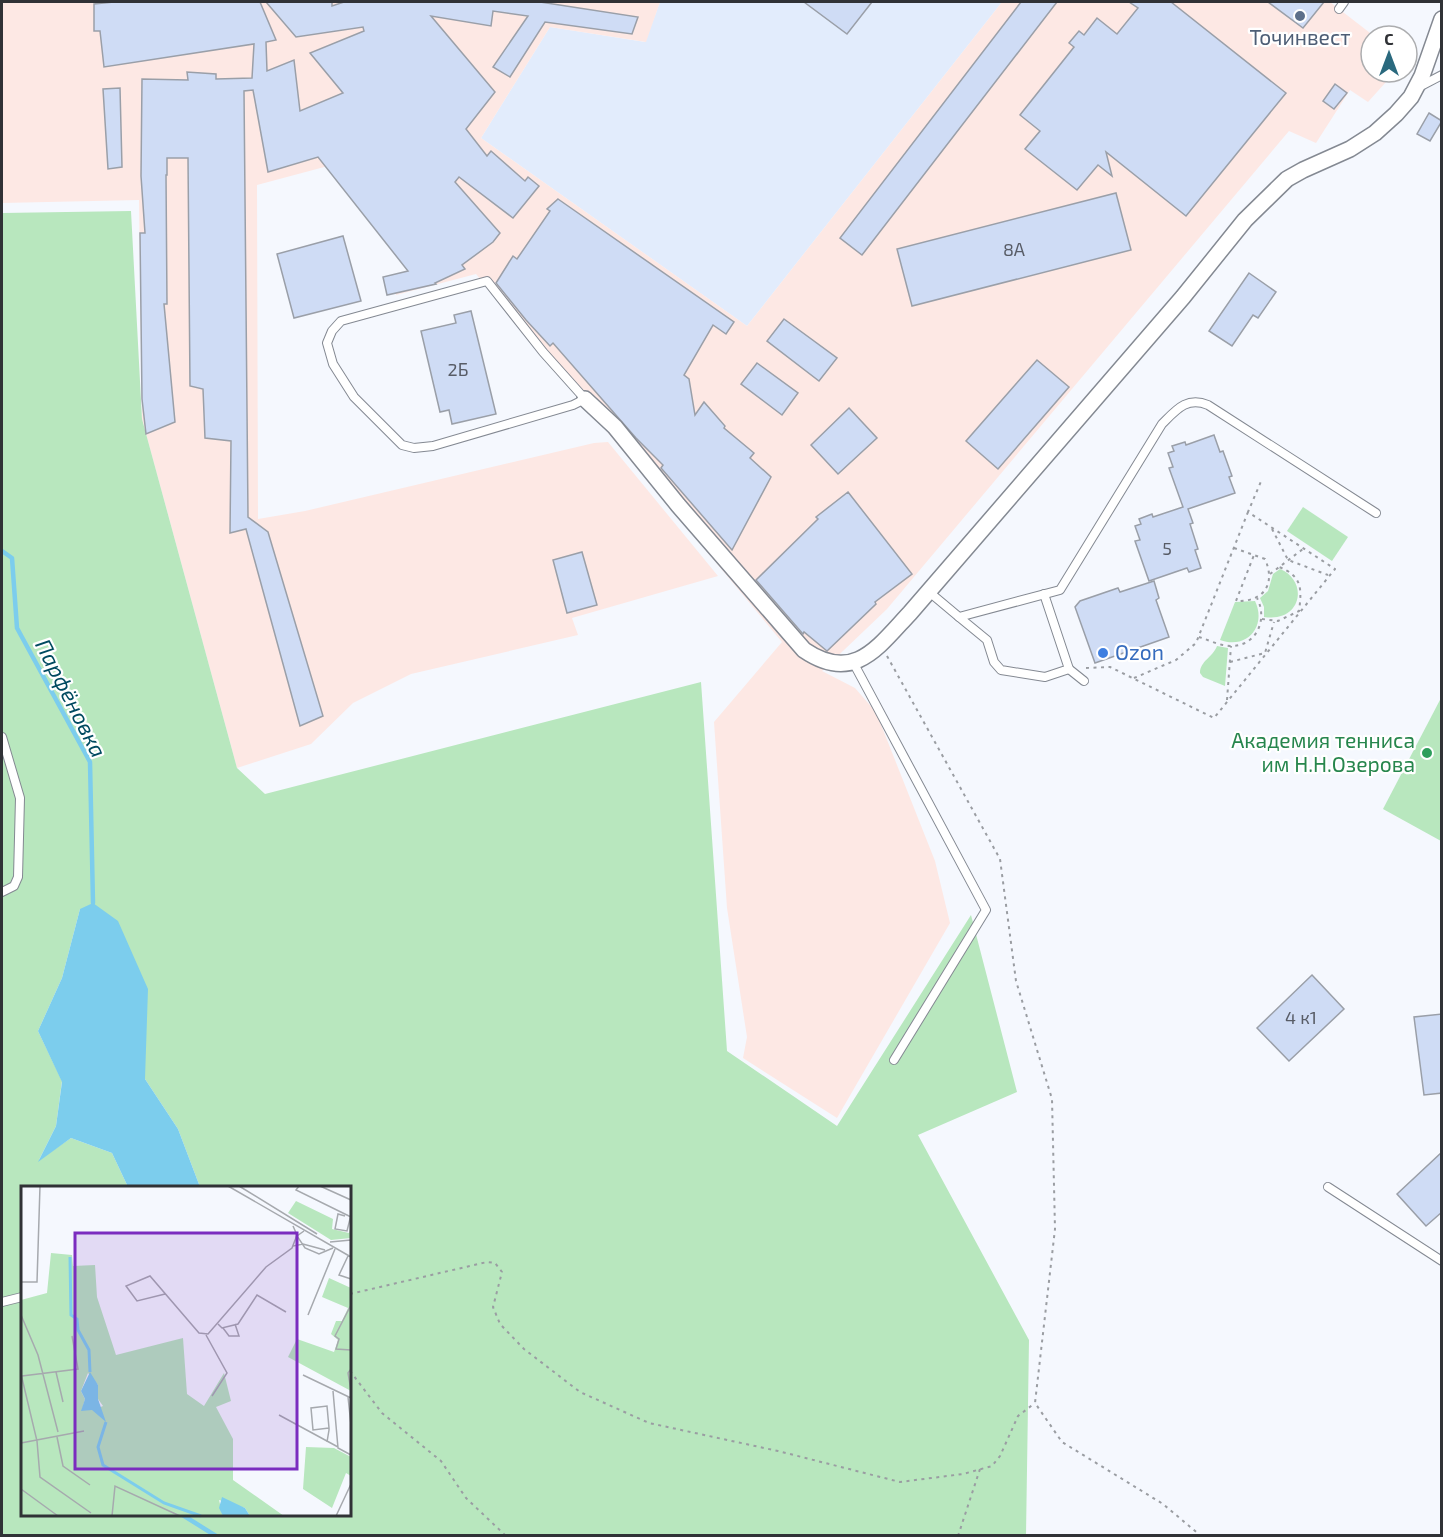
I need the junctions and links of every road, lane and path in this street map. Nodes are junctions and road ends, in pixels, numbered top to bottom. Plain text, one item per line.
1 (1442, 19) edge
2 (1442, 75) edge
3 (1415, 90) junction
4 (585, 399) junction
5 (1262, 479) dead end
6 (1248, 512) junction
7 (1376, 513) dead end
8 (1270, 526) junction
9 (1234, 548) junction
10 (1304, 548) junction
11 (1254, 555) junction
12 (1288, 560) junction
13 (1279, 567) junction
14 (1270, 574) junction
15 (1329, 575) junction
16 (928, 591) junction
17 (1044, 594) junction
18 (1257, 598) junction
19 (1299, 611) junction
20 (959, 617) junction
21 (1262, 619) junction
22 (1274, 621) junction
23 (1199, 637) junction
24 (880, 644) junction
25 (1231, 646) junction
26 (1265, 653) junction
27 (852, 662) junction
28 (1230, 662) junction
29 (1069, 669) junction
30 (1134, 678) junction
31 (1084, 681) dead end
32 (1227, 702) junction
33 (2, 736) edge
34 (2, 892) edge
35 (894, 1060) dead end
36 (1328, 1187) dead end
37 (1442, 1261) edge
38 (351, 1294) edge
39 (21, 1297) edge
40 (2, 1302) edge
41 (351, 1372) edge
42 (1035, 1402) junction
43 (980, 1469) junction
44 (506, 1536) edge
45 (958, 1536) edge
46 (1201, 1536) edge

1 - 3 street
2 - 3 lane
3 - 16 street
4 - 4 lane
4 - 27 street
5 - 6 path
6 - 8 path
6 - 9 path
7 - 17 lane
8 - 10 path
8 - 12 path
9 - 11 path
9 - 23 path
10 - 12 path
10 - 15 path
11 - 14 path
11 - 18 path
12 - 13 path
12 - 15 path
13 - 14 path
13 - 19 path
14 - 18 path
15 - 19 path
16 - 20 lane
16 - 24 street
17 - 20 lane
17 - 29 lane
18 - 21 path
19 - 22 path
19 - 26 path
20 - 29 lane
21 - 22 path
21 - 25 path
22 - 26 path
23 - 25 path
23 - 30 path
24 - 27 street
24 - 42 path
25 - 28 path
26 - 28 path
26 - 32 path
27 - 35 lane
28 - 32 path
29 - 30 path
29 - 31 lane
30 - 32 path
33 - 34 lane
36 - 37 lane
38 - 43 path
39 - 40 lane
41 - 44 path
42 - 43 path
42 - 46 path
43 - 45 path

